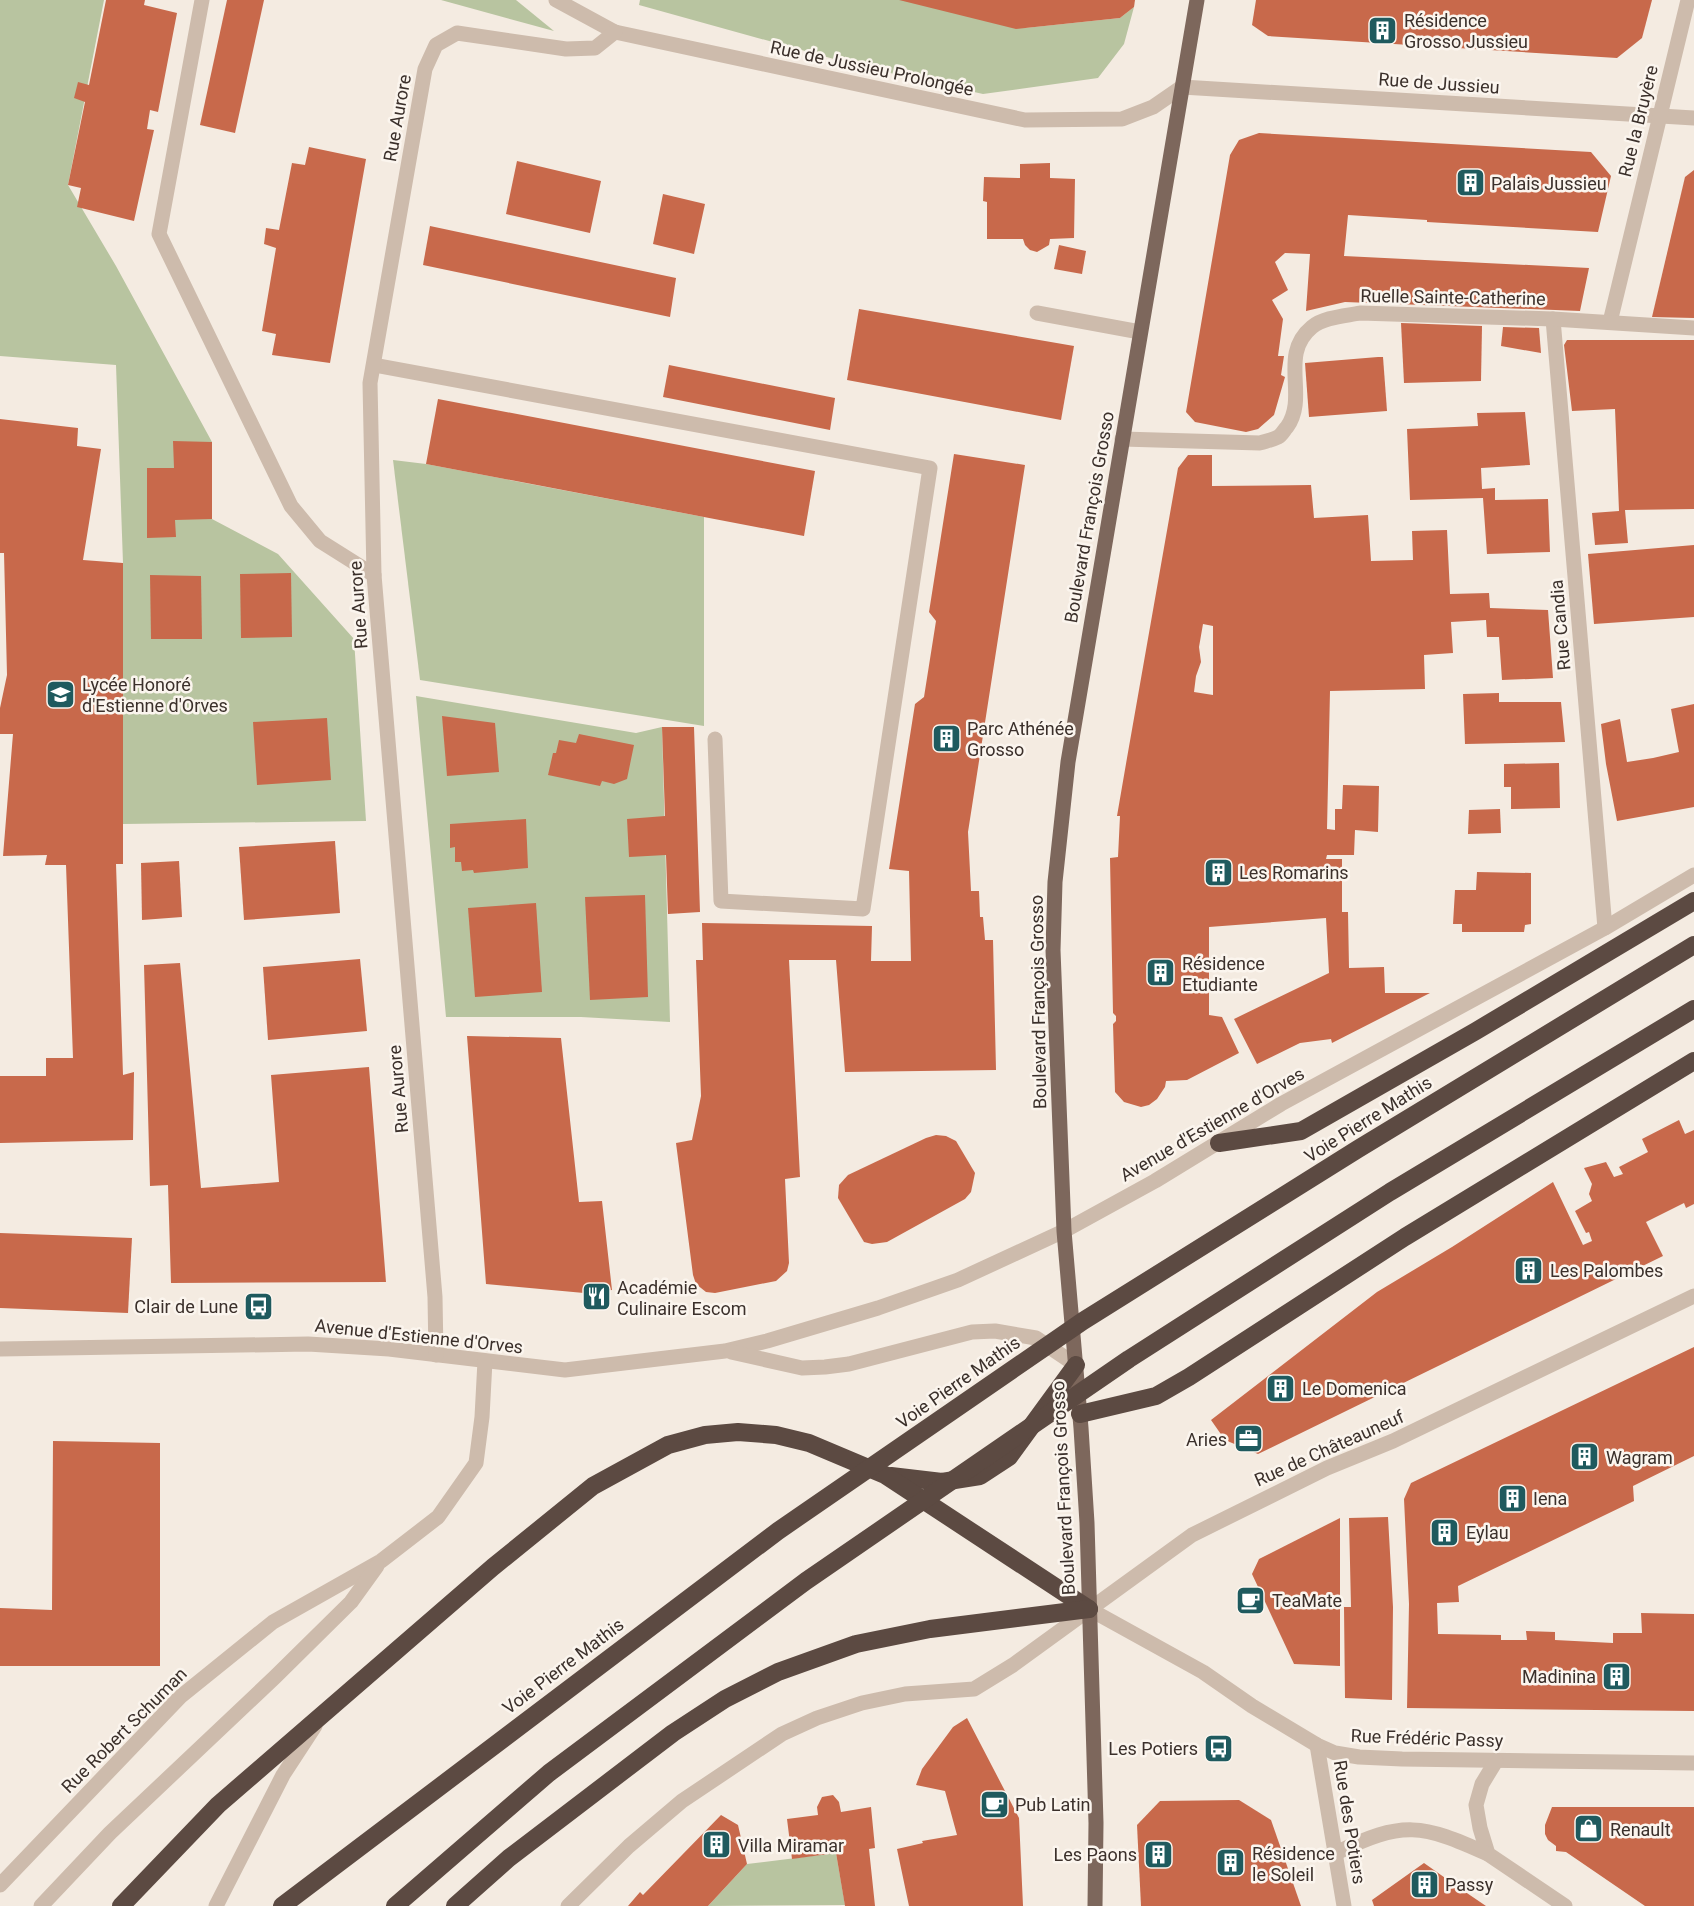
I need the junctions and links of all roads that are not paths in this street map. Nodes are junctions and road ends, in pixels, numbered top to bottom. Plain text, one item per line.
1 (202, 0) edge
2 (556, 0) edge
3 (1197, 0) edge
4 (1688, 0) edge
5 (615, 33) junction
6 (1182, 87) junction
7 (1659, 115) junction
8 (1694, 118) edge
9 (1037, 313) dead end
10 (1553, 319) junction
11 (1610, 322) junction
12 (1694, 328) edge
13 (1140, 332) junction
14 (374, 365) junction
15 (1122, 439) junction
16 (374, 574) junction
17 (715, 739) dead end
18 (1694, 875) edge
19 (1694, 901) edge
20 (1605, 928) junction
21 (1694, 945) edge
22 (1694, 1009) edge
23 (1694, 1061) edge
24 (1219, 1143) junction
25 (1064, 1231) junction
26 (1694, 1296) edge
27 (0, 1349) edge
28 (725, 1351) junction
29 (436, 1354) junction
30 (485, 1361) junction
31 (1076, 1365) junction
32 (1080, 1414) junction
33 (885, 1475) junction
34 (381, 1561) junction
35 (1089, 1610) junction
36 (321, 1716) junction
37 (1317, 1745) junction
38 (1496, 1761) junction
39 (1694, 1763) edge
40 (1336, 1852) junction
41 (1488, 1854) junction
42 (0, 1885) edge
43 (41, 1906) edge
44 (121, 1906) edge
45 (216, 1906) edge
46 (282, 1906) edge
47 (394, 1906) edge
48 (455, 1906) edge
49 (568, 1906) edge
50 (1095, 1906) edge
51 (1344, 1906) edge
52 (1564, 1906) edge

1 - 16 street
2 - 5 street, Rue de Jussieu Prolongée
3 - 6 main road, Boulevard François Grosso
4 - 7 street, Rue la Bruyère
5 - 6 street, Rue de Jussieu Prolongée
5 - 14 street, Rue Aurore
6 - 7 street, Rue de Jussieu
6 - 13 main road, Boulevard François Grosso
7 - 8 street, Rue de Jussieu
7 - 11 street, Rue la Bruyère
9 - 13 street
10 - 11 street, Ruelle Sainte-Catherine
10 - 15 street, Ruelle Sainte-Catherine
10 - 20 street, Rue Candia
11 - 12 street, Ruelle Sainte-Catherine
13 - 15 main road, Boulevard François Grosso
14 - 16 street, Rue Aurore
14 - 17 street
15 - 25 main road, Boulevard François Grosso
16 - 29 street, Rue Aurore
18 - 20 street, Avenue d'Estienne d'Orves
19 - 24 highway
20 - 24 street, Avenue d'Estienne d'Orves
21 - 46 highway, Voie Pierre Mathis, bridge
22 - 47 highway, bridge
23 - 32 highway
24 - 25 street, Avenue d'Estienne d'Orves
25 - 28 street, Avenue d'Estienne d'Orves
25 - 31 main road, Boulevard François Grosso
26 - 35 street, Rue de Châteauneuf
27 - 29 street, Avenue d'Estienne d'Orves
28 - 30 street, Avenue d'Estienne d'Orves
28 - 31 street, Avenue d'Estienne d'Orves
29 - 30 street, Avenue d'Estienne d'Orves
30 - 34 street, Rue Robert Schuman
31 - 32 main road, Boulevard François Grosso
31 - 33 highway
32 - 35 main road, Boulevard François Grosso
33 - 35 highway
33 - 36 highway
34 - 42 street, Rue Robert Schuman
34 - 43 street, Rue Robert Schuman
35 - 37 street, Rue Frédéric Passy
35 - 48 highway
35 - 49 street, Rue de Châteauneuf
35 - 50 main road, Boulevard François Grosso
36 - 44 highway
36 - 45 street
37 - 38 street, Rue Frédéric Passy
37 - 40 street, Rue des Potiers
38 - 39 street, Rue Frédéric Passy
38 - 41 street
40 - 41 street
40 - 51 street, Rue des Potiers
41 - 52 street

